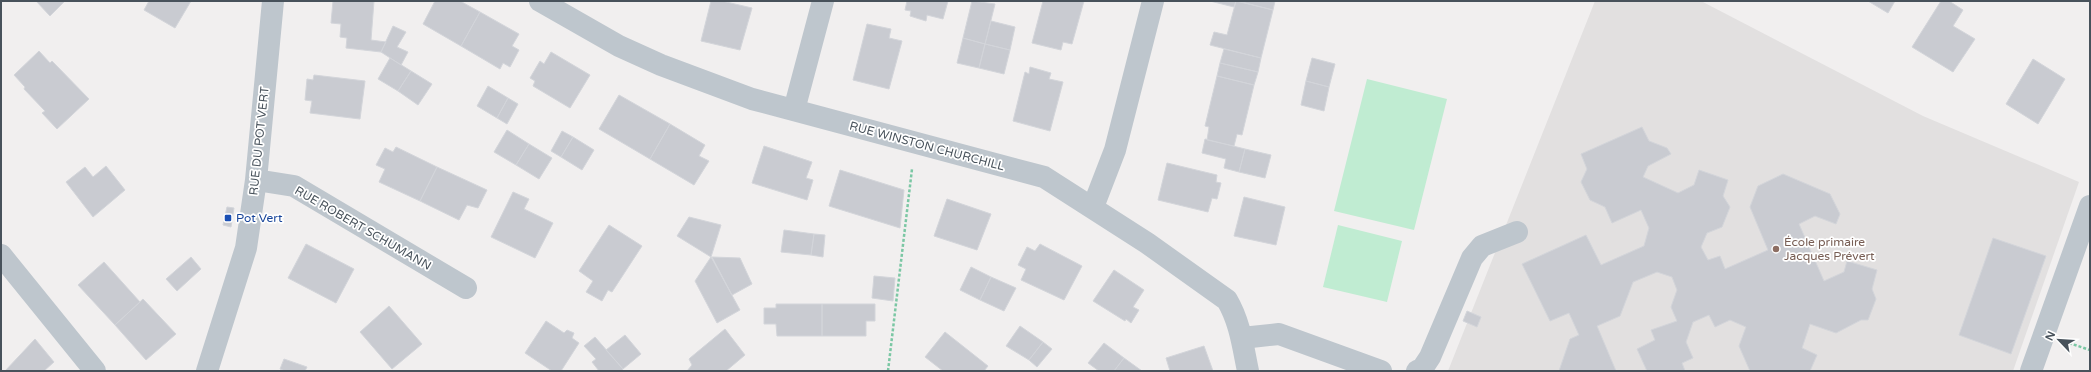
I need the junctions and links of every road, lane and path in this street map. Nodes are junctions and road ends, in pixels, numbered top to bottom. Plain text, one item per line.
1 (273, 1) edge
2 (540, 1) edge
3 (823, 1) edge
4 (1152, 1) edge
5 (794, 110) junction
6 (913, 163) dead end
7 (256, 180) junction
8 (2090, 206) edge
9 (1093, 207) junction
10 (1517, 232) dead end
11 (1, 255) edge
12 (466, 288) dead end
13 (1242, 338) junction
14 (2064, 342) dead end
15 (2090, 350) edge
16 (94, 371) edge
17 (207, 371) edge
18 (888, 371) edge
19 (1248, 371) edge
20 (1381, 371) edge
21 (1417, 371) edge
22 (2031, 371) edge

1 - 7 street, RUE DU POT VERT
2 - 5 street, RUE WINSTON CHURCHILL
3 - 5 street
4 - 9 street
5 - 9 street, RUE WINSTON CHURCHILL
6 - 18 path
7 - 12 street, RUE ROBERT SCHUMANN
7 - 17 street, RUE DU POT VERT
8 - 22 street
9 - 13 street, RUE WINSTON CHURCHILL
10 - 21 street
11 - 16 street
13 - 19 street, RUE WINSTON CHURCHILL
13 - 20 street
14 - 15 path

